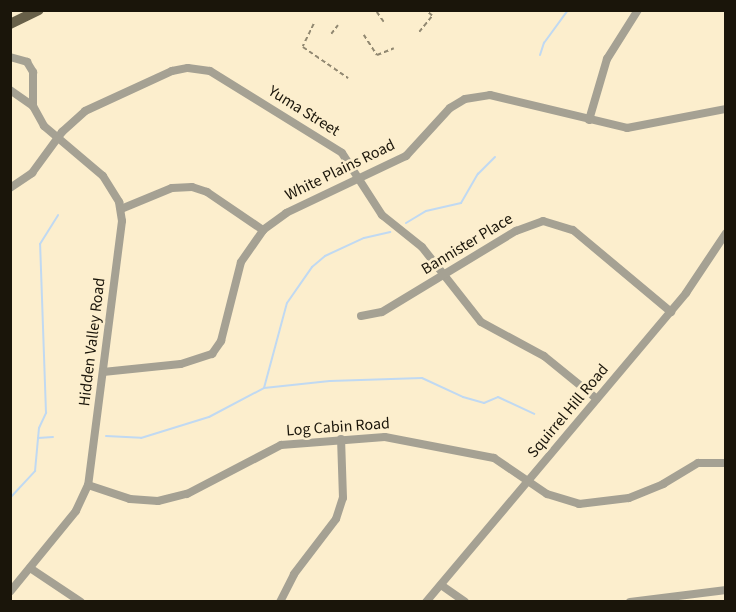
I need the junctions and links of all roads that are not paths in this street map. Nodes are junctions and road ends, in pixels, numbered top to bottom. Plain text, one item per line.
1 (39, 10) edge
2 (639, 10) edge
3 (10, 24) edge
4 (10, 57) edge
5 (10, 90) edge
6 (33, 106) junction
7 (726, 109) edge
8 (589, 120) junction
9 (56, 139) junction
10 (359, 178) junction
11 (10, 188) edge
12 (121, 209) junction
13 (263, 230) junction
14 (726, 233) edge
15 (445, 274) junction
16 (671, 312) junction
17 (361, 316) dead end
18 (103, 372) junction
19 (597, 399) junction
20 (341, 439) junction
21 (726, 463) edge
22 (528, 481) junction
23 (88, 485) junction
24 (30, 568) junction
25 (441, 585) junction
26 (726, 590) edge
27 (10, 592) edge
28 (678, 599) edge
29 (81, 602) edge
30 (279, 602) edge
31 (426, 602) edge
32 (465, 602) edge
33 (630, 602) edge

1 - 3 main road
2 - 8 street
4 - 6 street
5 - 6 street
6 - 9 street
7 - 8 street, White Plains Road
8 - 10 street, White Plains Road
9 - 10 street, Yuma Street
9 - 11 street, Yuma Street
9 - 12 street
10 - 13 street, White Plains Road
10 - 15 street, Yuma Street
12 - 13 street
12 - 18 street, Hidden Valley Road
13 - 18 street, White Plains Road
14 - 16 street, Squirrel Hill Road
15 - 16 street, Bannister Place
15 - 17 street, Bannister Place
15 - 19 street, Yuma Street
16 - 19 street, Squirrel Hill Road
18 - 23 street, Hidden Valley Road
19 - 22 street, Squirrel Hill Road
20 - 22 street, Log Cabin Road
20 - 23 street, Log Cabin Road
20 - 30 street
21 - 22 street, Log Cabin Road
22 - 25 street, Squirrel Hill Road
23 - 24 street, Hidden Valley Road
24 - 27 street, Hidden Valley Road
24 - 29 street
25 - 31 street, Squirrel Hill Road
25 - 32 street
26 - 28 street
28 - 33 street

